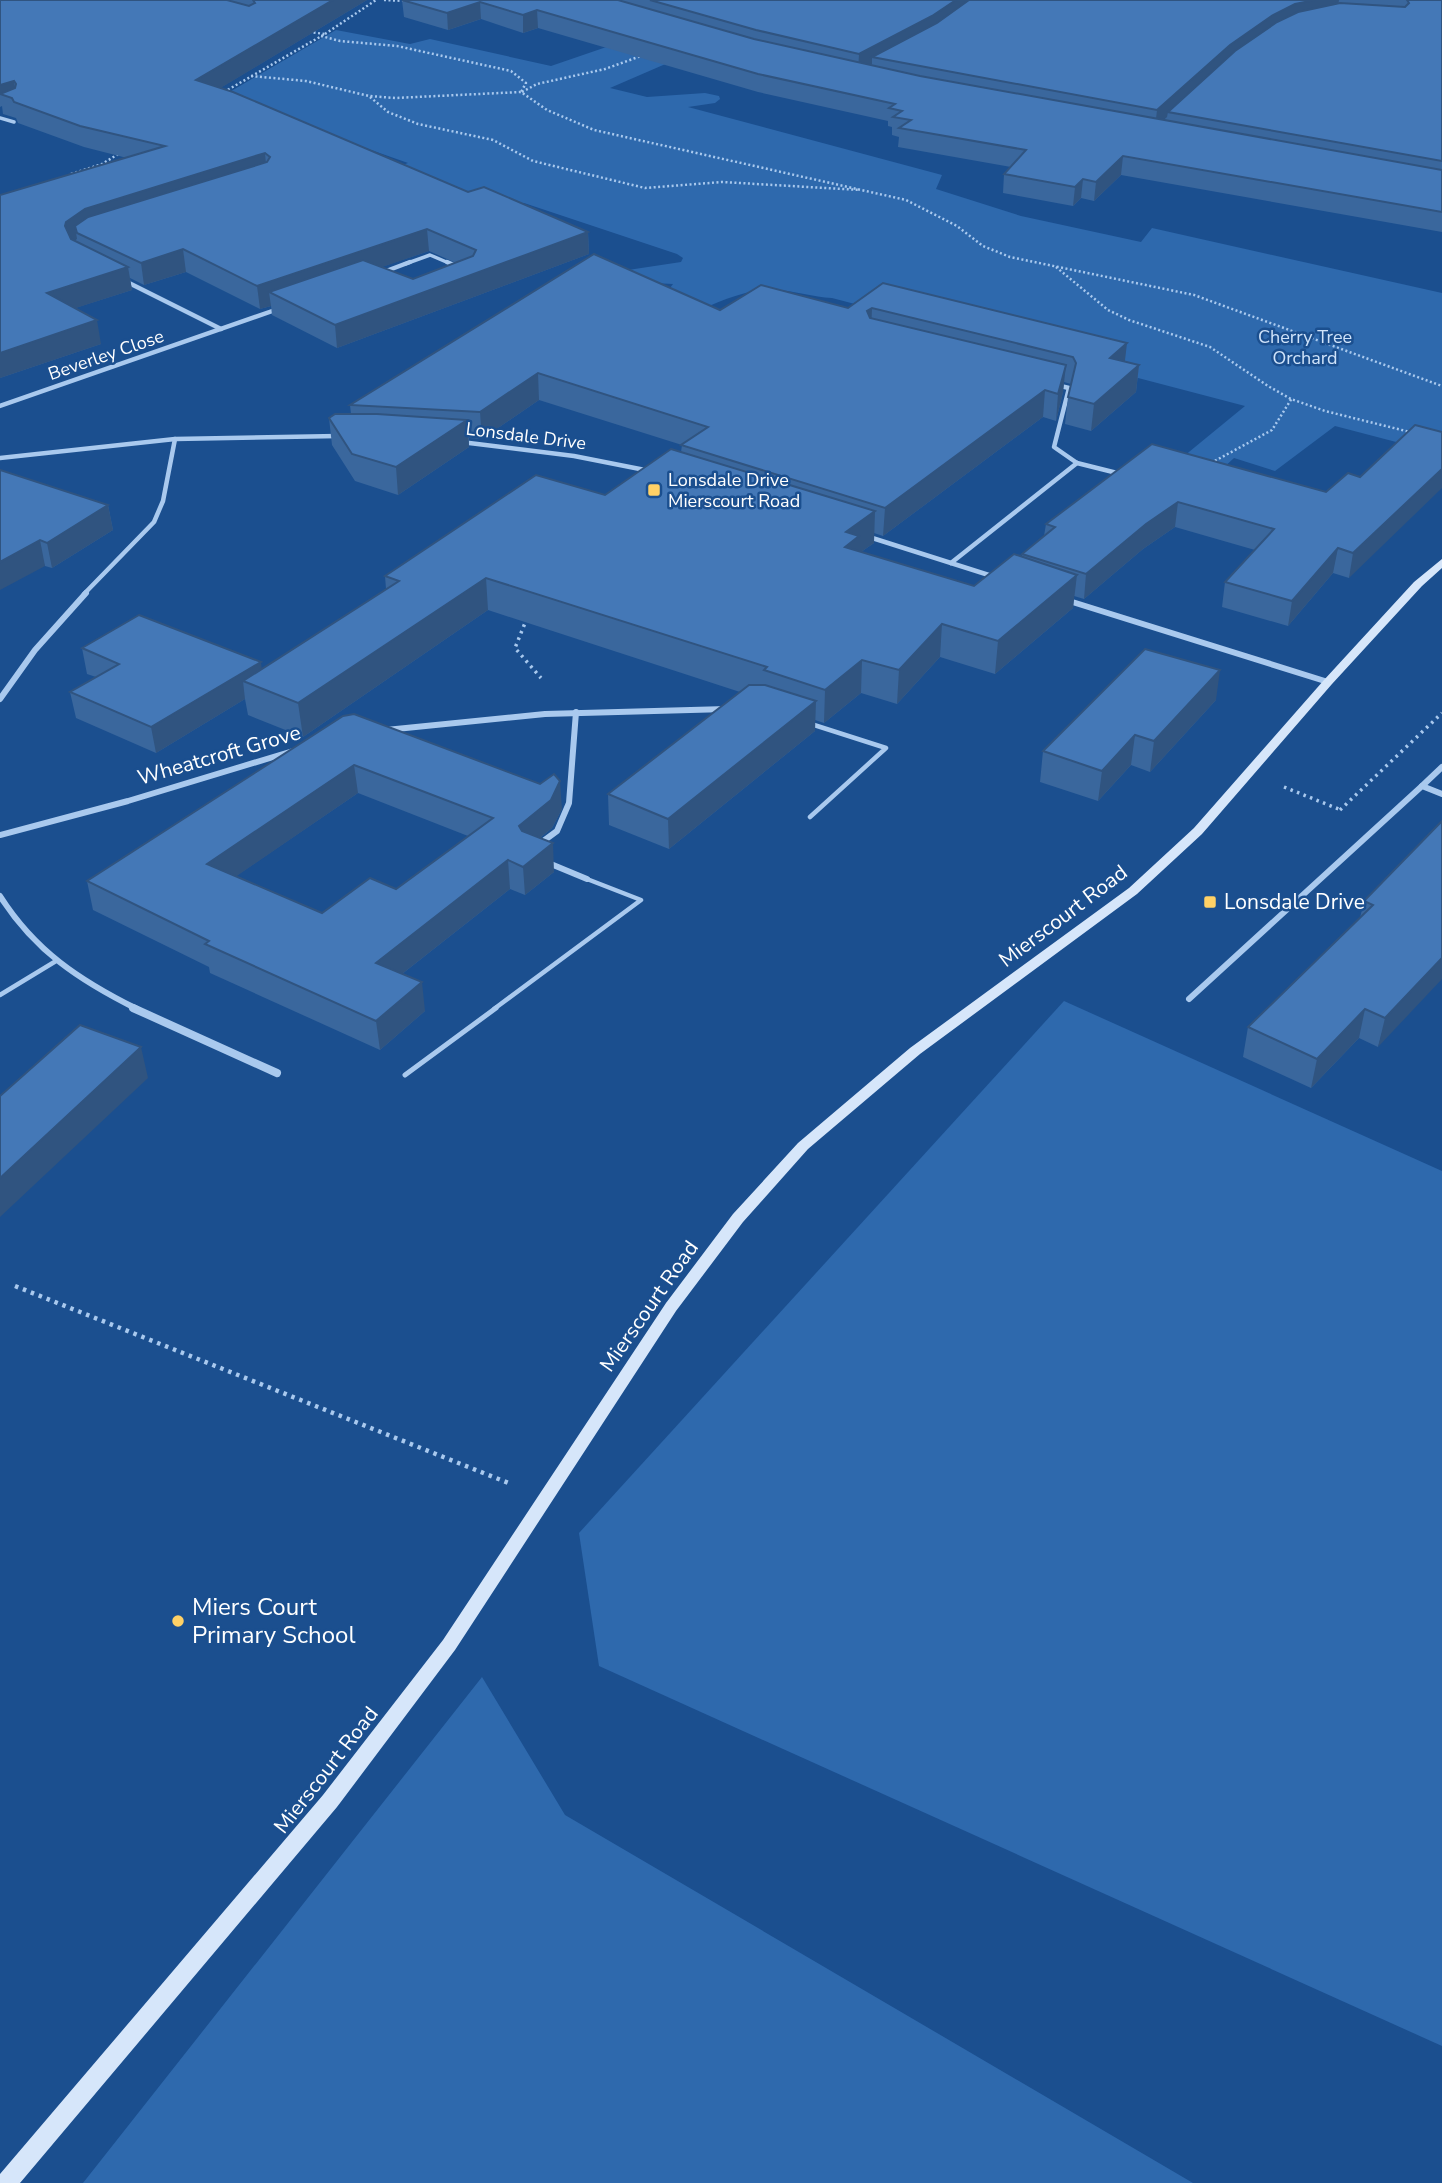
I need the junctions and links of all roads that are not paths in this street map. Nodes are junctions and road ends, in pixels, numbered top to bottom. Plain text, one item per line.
1 (0, 118) edge
2 (14, 122) edge
3 (462, 269) edge
4 (379, 273) edge
5 (120, 279) edge
6 (293, 303) edge
7 (220, 328) junction
8 (1043, 382) edge
9 (0, 406) edge
10 (350, 436) edge
11 (175, 439) junction
12 (455, 442) edge
13 (0, 458) edge
14 (1077, 463) junction
15 (656, 473) edge
16 (1132, 476) edge
17 (858, 533) edge
18 (951, 562) junction
19 (1442, 562) edge
20 (1000, 579) edge
21 (1065, 600) edge
22 (1328, 682) junction
23 (0, 699) edge
24 (736, 709) edge
25 (576, 712) junction
26 (800, 720) edge
27 (379, 731) edge
28 (301, 748) edge
29 (1442, 767) edge
30 (1422, 786) junction
31 (1442, 794) edge
32 (810, 817) dead end
33 (0, 835) edge
34 (526, 854) edge
35 (538, 859) edge
36 (587, 879) joint
37 (0, 896) edge
38 (56, 961) junction
39 (0, 995) edge
40 (1189, 999) dead end
41 (277, 1073) dead end
42 (405, 1075) dead end
43 (6, 2183) edge

1 - 2 street
3 - 4 street
5 - 7 street, Beverley Close
6 - 7 street, Beverley Close
7 - 9 street, Beverley Close
8 - 14 street
10 - 11 street
11 - 13 street
11 - 23 street
12 - 15 street, Lonsdale Drive
14 - 16 street
14 - 18 street
17 - 18 street
18 - 20 street
19 - 22 street, Mierscourt Road
21 - 22 street
22 - 43 street, Mierscourt Road
24 - 25 street
25 - 27 street
25 - 34 street
26 - 32 lane
28 - 33 street, Wheatcroft Grove
29 - 30 street
30 - 31 street
30 - 40 street
35 - 36 street
36 - 42 lane
37 - 38 street
38 - 39 lane
38 - 41 street

